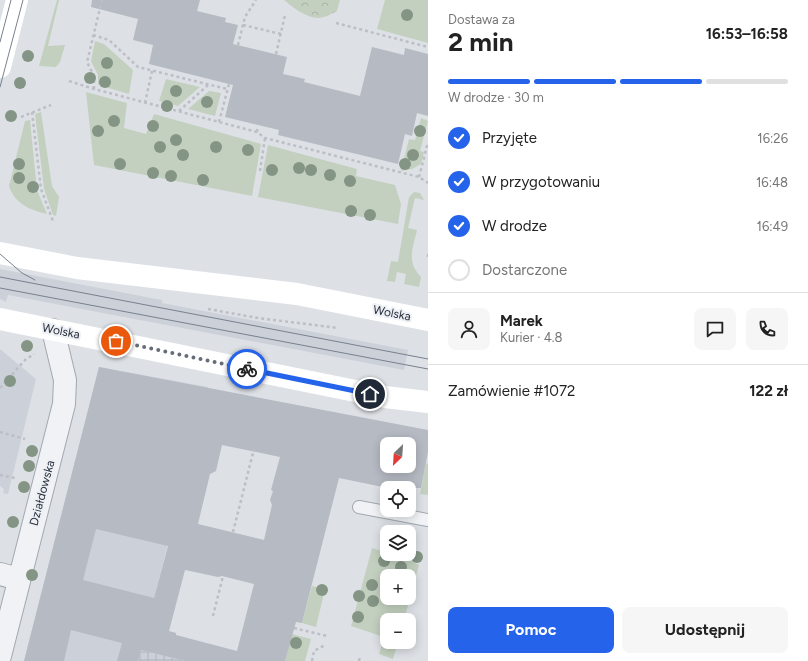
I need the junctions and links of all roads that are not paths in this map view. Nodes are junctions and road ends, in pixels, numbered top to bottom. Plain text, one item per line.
1 (17, 0) edge
2 (0, 67) edge
3 (0, 253) edge
4 (0, 319) edge
5 (428, 320) edge
6 (54, 330) junction
7 (428, 402) edge
8 (359, 506) dead end
9 (428, 520) edge
10 (10, 577) edge
11 (0, 656) edge

1 - 2 main road
3 - 5 main road, Wolska
4 - 6 main road, Wolska
6 - 7 main road, Wolska
6 - 10 street, Działdowska
8 - 9 lane
10 - 11 street, Działdowska

